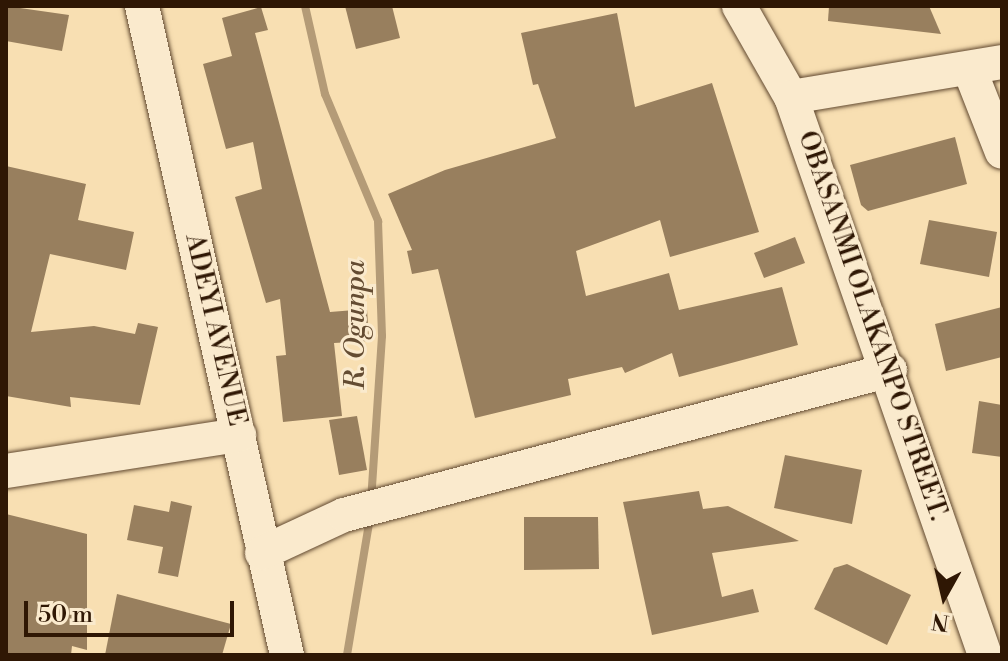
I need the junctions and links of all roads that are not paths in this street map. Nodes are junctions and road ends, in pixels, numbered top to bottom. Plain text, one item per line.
1 (142, 6) edge
2 (739, 6) edge
3 (1002, 62) edge
4 (969, 68) junction
5 (791, 97) junction
6 (1002, 152) edge
7 (890, 370) junction
8 (239, 435) junction
9 (6, 471) edge
10 (262, 553) junction
11 (287, 655) edge
12 (985, 655) edge

1 - 8 street, ADEYI AVENUE
2 - 5 street, OBASANMI OLAKANPO STREET.
3 - 4 street
4 - 5 street
4 - 6 street
5 - 7 street, OBASANMI OLAKANPO STREET.
7 - 10 street
7 - 12 street, OBASANMI OLAKANPO STREET.
8 - 9 street
8 - 10 street, ADEYI AVENUE
10 - 11 street, ADEYI AVENUE

